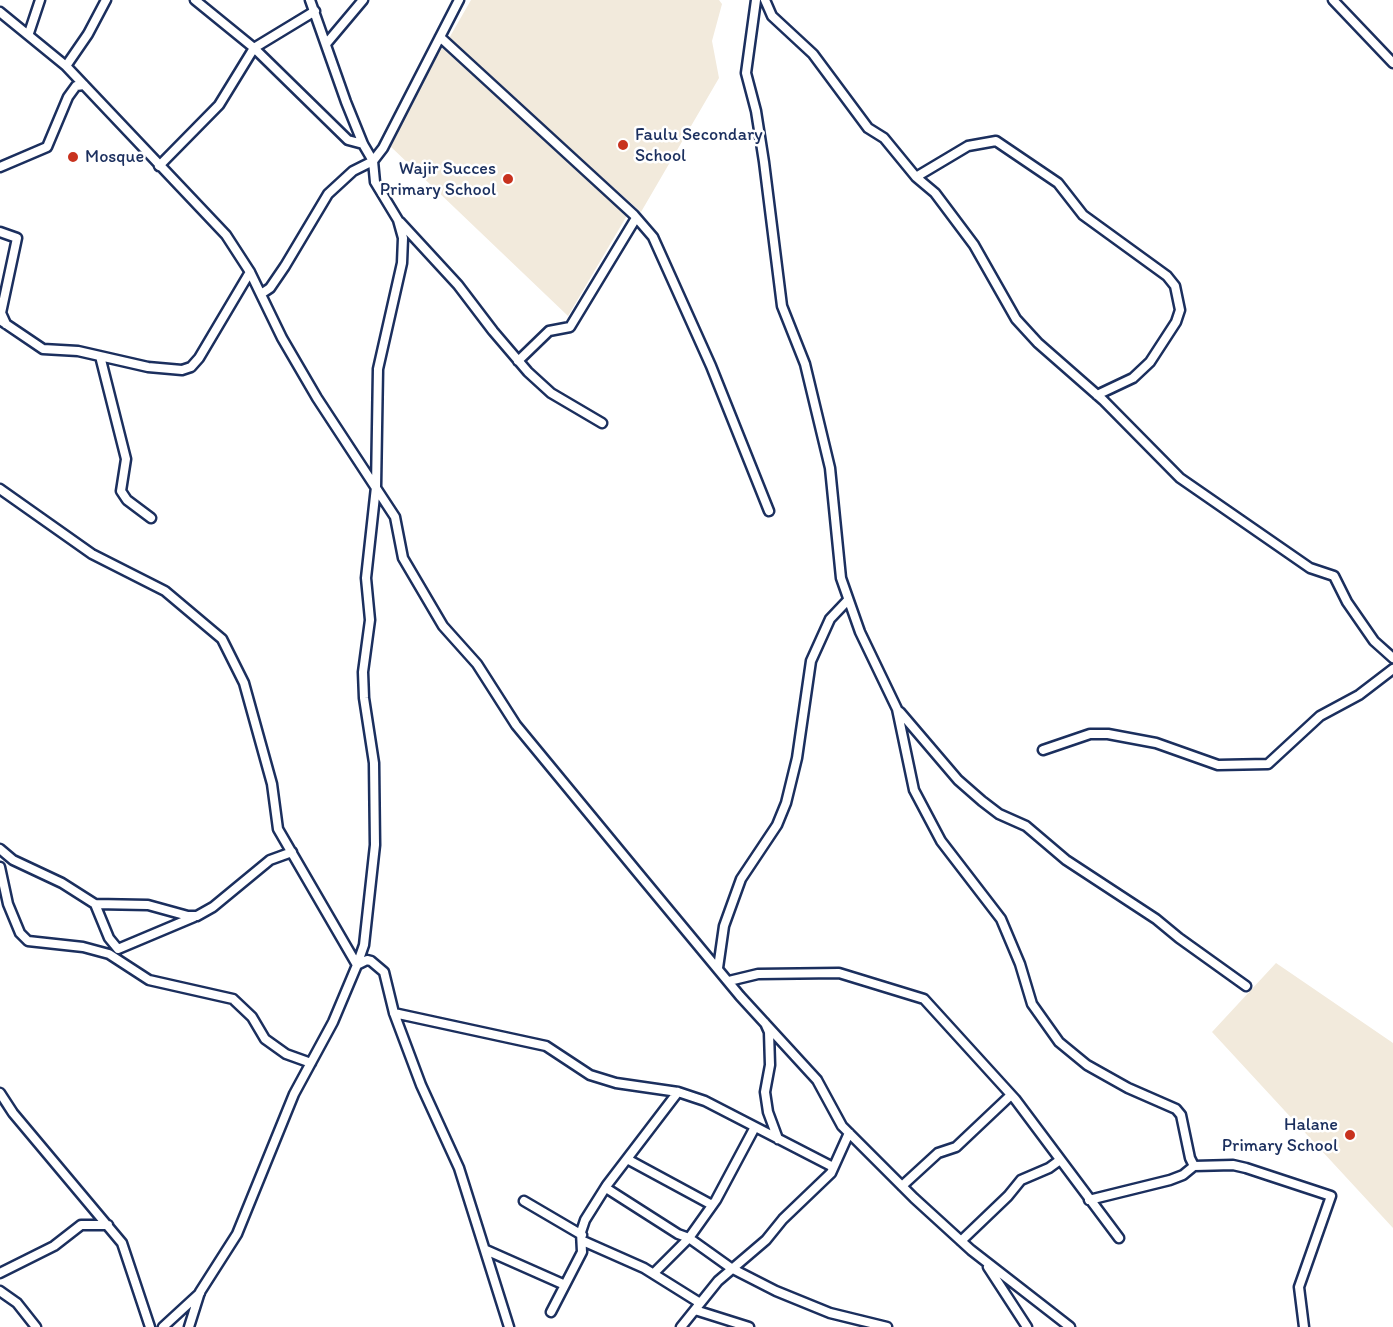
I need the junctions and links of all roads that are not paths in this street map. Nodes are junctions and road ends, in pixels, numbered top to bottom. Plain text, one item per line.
1 (40, 0) edge
2 (106, 0) edge
3 (195, 0) edge
4 (310, 0) edge
5 (363, 0) edge
6 (459, 0) edge
7 (756, 0) edge
8 (765, 0) edge
9 (1334, 0) edge
10 (315, 11) junction
11 (0, 12) edge
12 (29, 33) junction
13 (440, 37) junction
14 (326, 44) junction
15 (254, 48) junction
16 (1393, 63) edge
17 (66, 66) junction
18 (84, 85) junction
19 (363, 144) junction
20 (373, 161) junction
21 (159, 166) junction
22 (0, 167) edge
23 (916, 177) junction
24 (636, 218) junction
25 (398, 219) junction
26 (0, 232) edge
27 (250, 272) junction
28 (261, 294) junction
29 (3, 322) edge
30 (100, 356) junction
31 (518, 361) junction
32 (1097, 395) junction
33 (602, 423) dead end
34 (376, 487) junction
35 (0, 489) edge
36 (769, 511) dead end
37 (151, 518) dead end
38 (848, 600) junction
39 (1393, 658) edge
40 (1393, 669) edge
41 (897, 709) junction
42 (1043, 750) dead end
43 (0, 849) edge
44 (292, 852) junction
45 (0, 867) edge
46 (95, 904) junction
47 (197, 916) junction
48 (118, 949) junction
49 (122, 961) junction
50 (357, 965) junction
51 (718, 968) junction
52 (729, 981) junction
53 (1246, 986) dead end
54 (394, 1013) junction
55 (760, 1016) junction
56 (311, 1063) junction
57 (678, 1092) junction
58 (0, 1093) edge
59 (1011, 1095) junction
60 (755, 1127) junction
61 (849, 1133) junction
62 (779, 1139) junction
63 (627, 1159) junction
64 (1060, 1160) junction
65 (1194, 1166) junction
66 (833, 1167) junction
67 (902, 1186) junction
68 (606, 1188) junction
69 (1089, 1200) junction
70 (524, 1201) dead end
71 (712, 1205) junction
72 (108, 1225) junction
73 (583, 1238) junction
74 (689, 1238) junction
75 (1119, 1238) dead end
76 (961, 1241) junction
77 (486, 1250) junction
78 (983, 1260) junction
79 (731, 1268) junction
80 (0, 1273) edge
81 (654, 1274) junction
82 (565, 1285) junction
83 (0, 1292) edge
84 (200, 1292) junction
85 (698, 1307) junction
86 (551, 1312) dead end
87 (36, 1327) edge
88 (150, 1327) edge
89 (163, 1327) edge
90 (189, 1327) edge
91 (509, 1327) edge
92 (681, 1327) edge
93 (749, 1327) edge
94 (887, 1327) edge
95 (1027, 1327) edge
96 (1070, 1327) edge
97 (1304, 1327) edge

1 - 12 street
2 - 17 street
3 - 15 street
4 - 10 street
5 - 14 street
6 - 13 street
7 - 38 street
8 - 23 street
9 - 16 street
10 - 14 street
10 - 15 street
11 - 12 street
12 - 17 street
13 - 20 street
13 - 24 street
14 - 19 street
15 - 19 street
15 - 21 street
17 - 18 street
18 - 21 street
18 - 22 street
19 - 20 street
20 - 25 street
20 - 28 street
21 - 27 street
23 - 32 street
23 - 32 street
24 - 31 street
24 - 36 street
25 - 31 street
25 - 34 street
26 - 29 street
27 - 28 street
27 - 30 street
28 - 34 street
29 - 30 street
30 - 37 street
31 - 33 street
32 - 39 street
34 - 50 street
34 - 51 street
35 - 44 street
38 - 41 street
38 - 51 street
40 - 42 street
41 - 53 street
41 - 65 street
43 - 46 street
44 - 47 street
44 - 50 street
45 - 49 street
46 - 47 street
46 - 48 street
47 - 48 street
48 - 49 street
49 - 56 street
50 - 54 street
50 - 56 street
51 - 52 street
52 - 55 street
52 - 59 street
54 - 57 street
54 - 77 street
55 - 61 street
55 - 62 street
56 - 84 street
57 - 60 street
57 - 63 street
58 - 72 street
59 - 64 street
59 - 67 street
60 - 62 street
60 - 71 street
61 - 66 street
61 - 67 street
62 - 66 street
63 - 68 street
63 - 71 street
64 - 69 street
64 - 76 street
65 - 69 street
65 - 97 street
66 - 79 street
67 - 76 street
68 - 73 street
68 - 74 street
69 - 75 street
70 - 73 street
71 - 74 street
72 - 80 street
72 - 88 street
73 - 81 street
73 - 82 street
74 - 79 street
74 - 81 street
76 - 78 street
77 - 82 street
77 - 91 street
78 - 95 street
78 - 96 street
79 - 85 street
79 - 94 street
81 - 85 street
82 - 86 street
83 - 87 street
84 - 89 street
84 - 90 street
85 - 92 street
85 - 93 street

